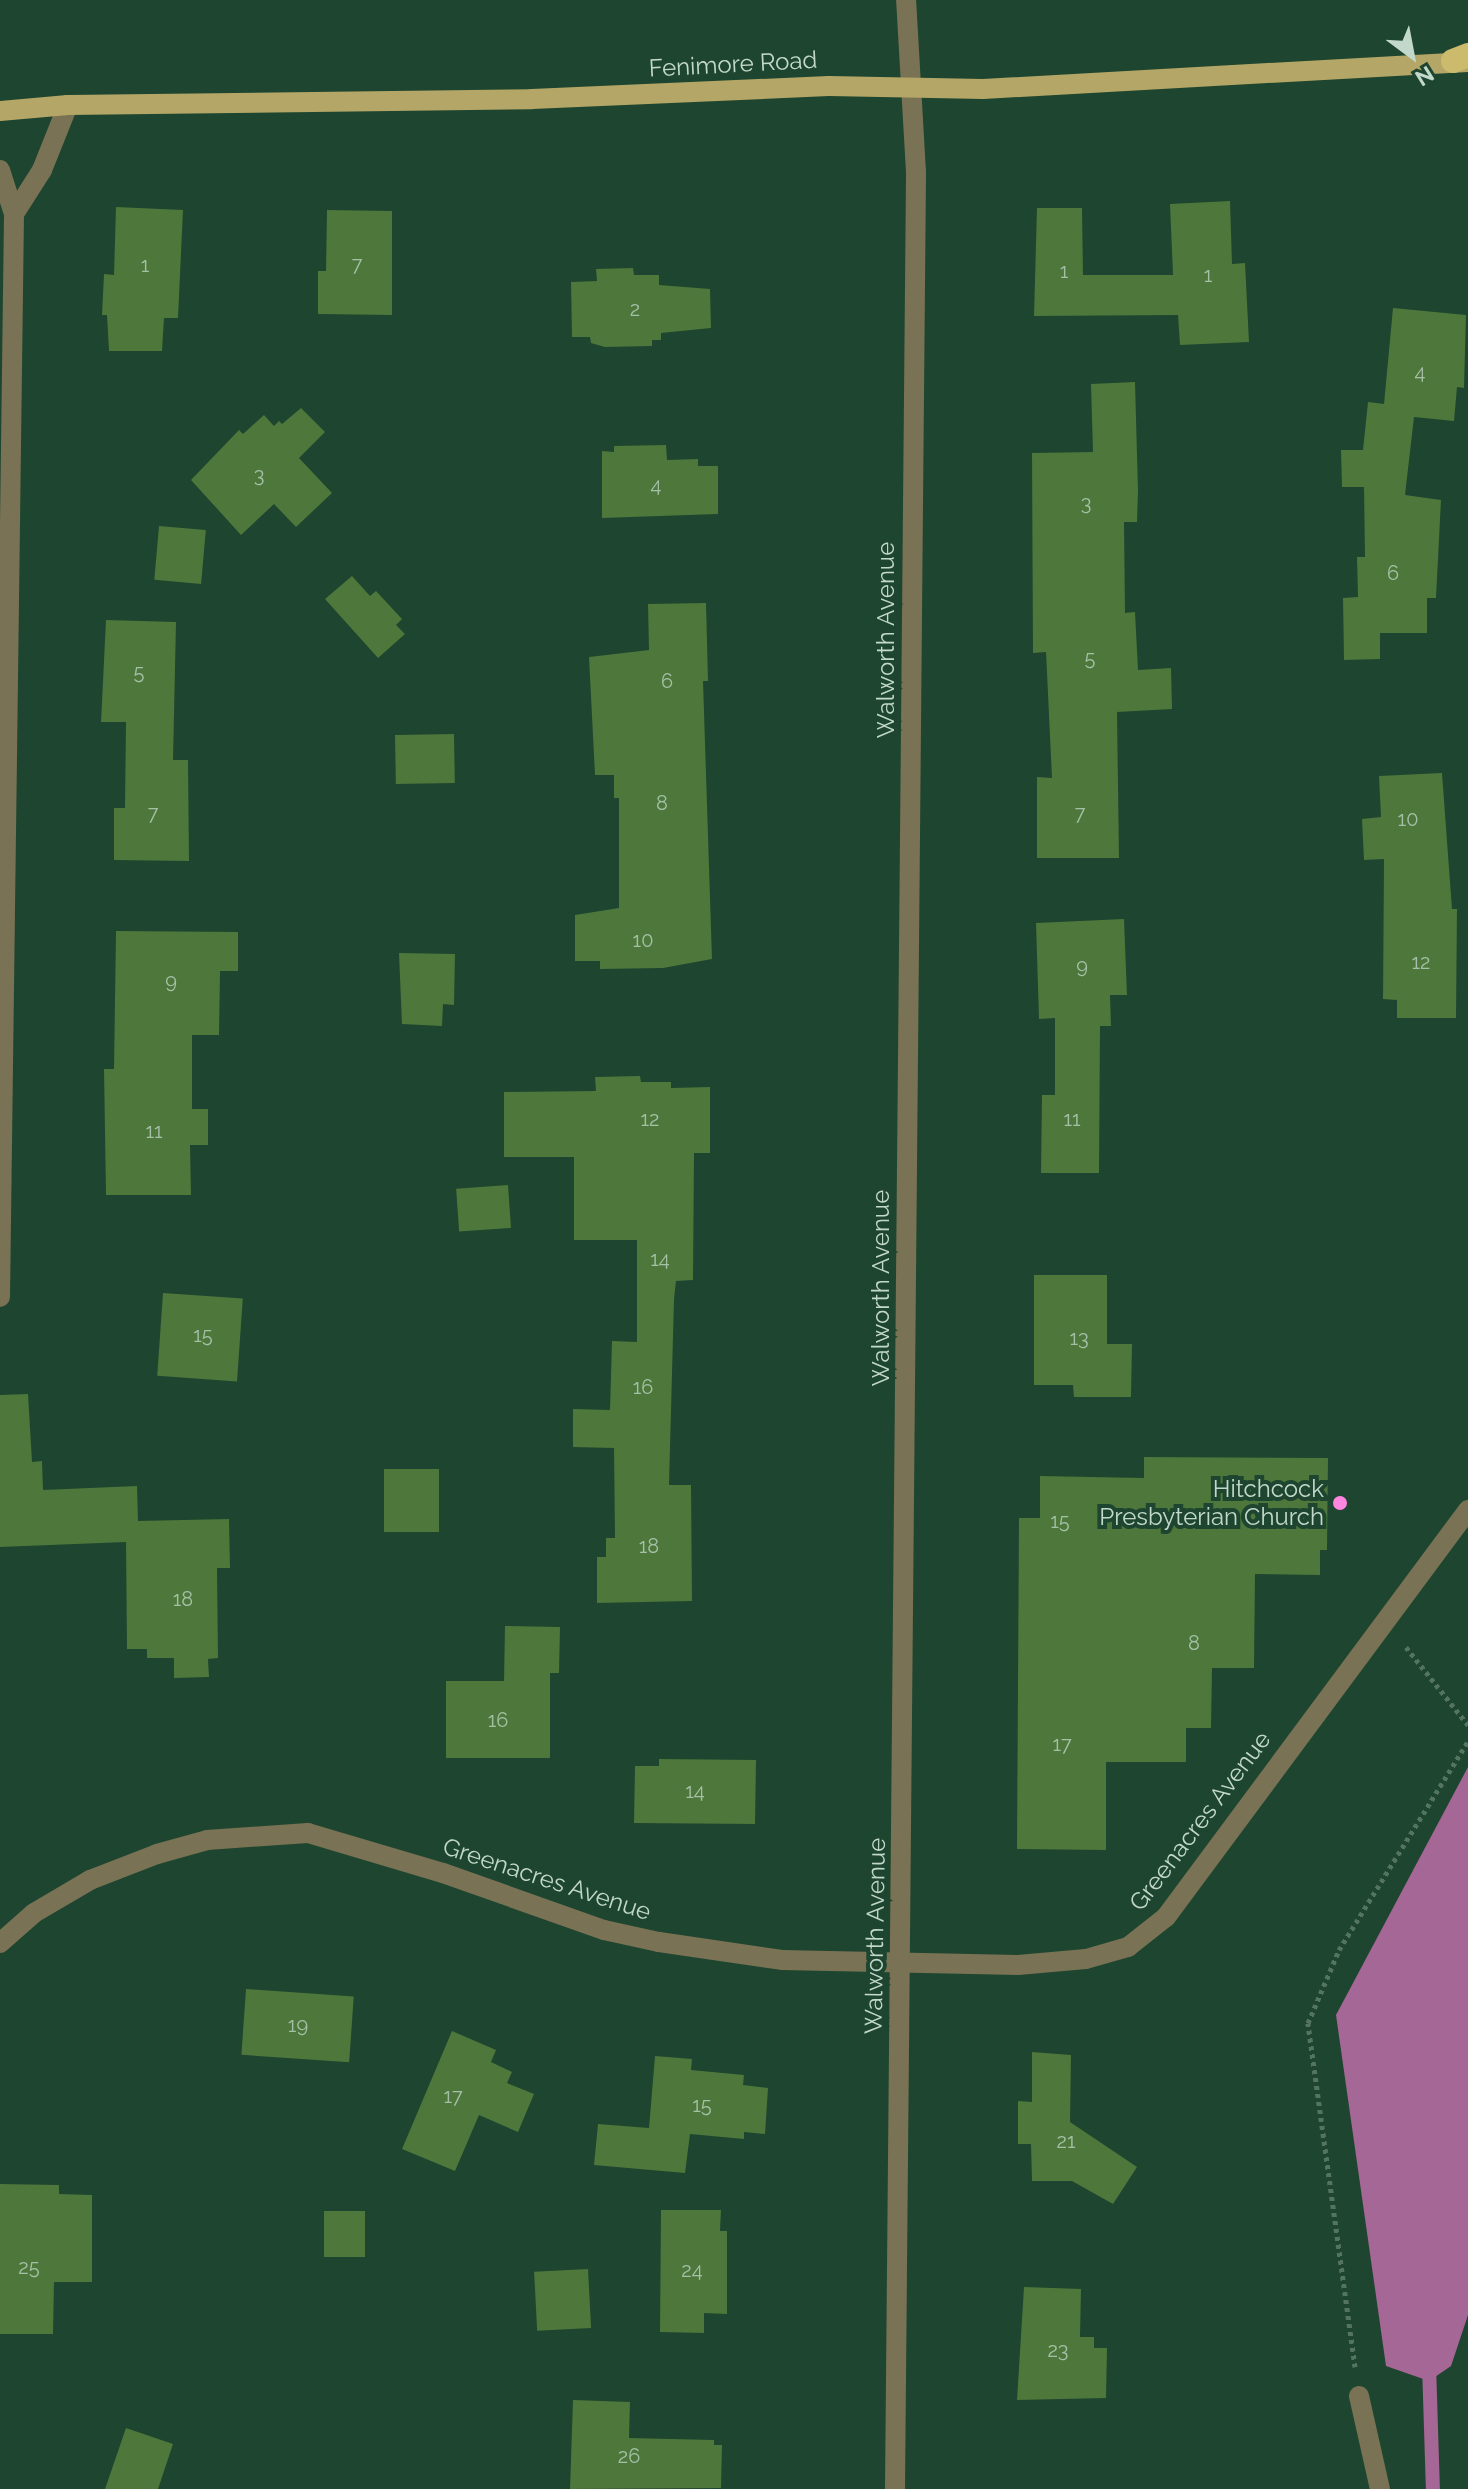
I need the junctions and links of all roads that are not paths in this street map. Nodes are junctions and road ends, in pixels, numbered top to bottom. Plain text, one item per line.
1 (906, 0) edge
2 (1463, 59) edge
3 (910, 88) junction
4 (68, 105) junction
5 (0, 111) edge
6 (0, 170) edge
7 (14, 214) junction
8 (0, 1297) edge
9 (1468, 1510) edge
10 (0, 1943) edge
11 (902, 1962) junction
12 (1359, 2396) road end
13 (895, 2489) edge
14 (1380, 2489) edge

1 - 3 street, Walworth Avenue
2 - 3 main road, Fenimore Road
3 - 4 main road, Fenimore Road
3 - 11 street, Walworth Avenue
4 - 5 main road, Fenimore Road
4 - 7 street
6 - 7 street
7 - 8 street
9 - 11 street, Greenacres Avenue
10 - 11 street, Greenacres Avenue
11 - 13 street, Walworth Avenue
12 - 14 street

